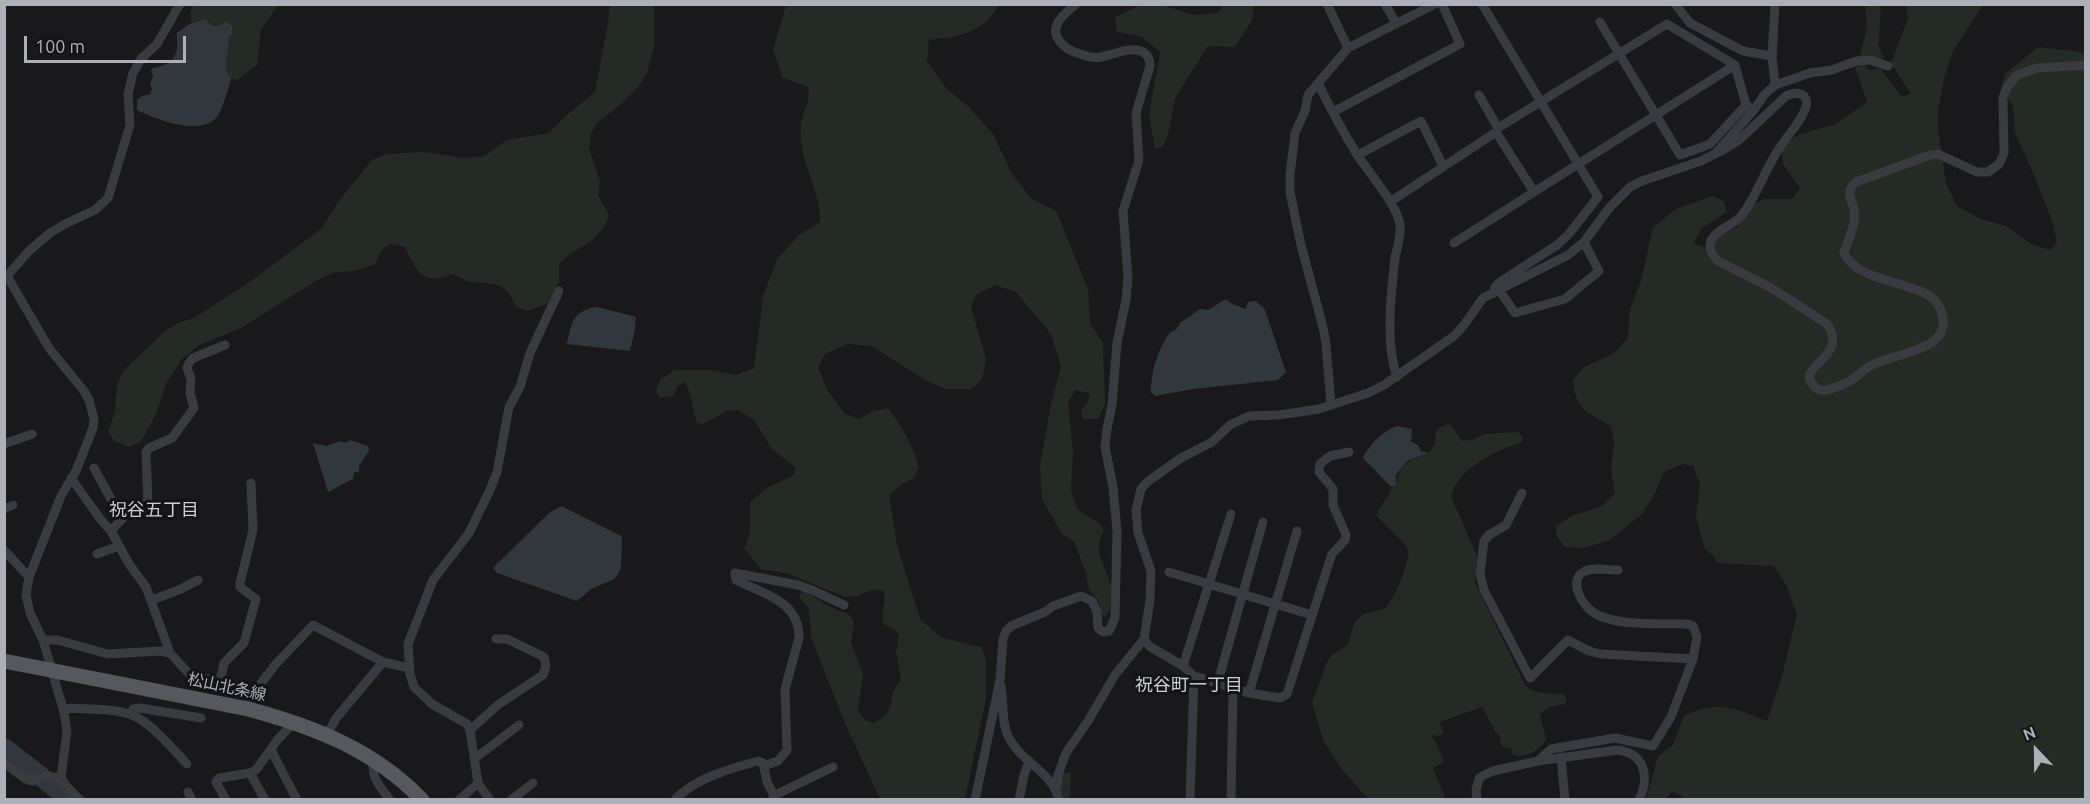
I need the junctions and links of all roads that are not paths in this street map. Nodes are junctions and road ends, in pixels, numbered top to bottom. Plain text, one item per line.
1 (180, 4) edge
2 (1076, 4) edge
3 (1327, 4) edge
4 (1385, 4) edge
5 (1435, 4) edge
6 (1442, 4) edge
7 (1482, 4) edge
8 (1675, 4) edge
9 (1775, 4) edge
10 (1600, 22) dead end
11 (1396, 23) junction
12 (1348, 48) junction
13 (1619, 54) junction
14 (1772, 56) junction
15 (1735, 65) junction
16 (2085, 65) edge
17 (1888, 66) dead end
18 (1318, 83) junction
19 (1775, 85) junction
20 (1479, 95) dead end
21 (1541, 101) junction
22 (1750, 108) junction
23 (1333, 112) junction
24 (1656, 115) junction
25 (1497, 130) junction
26 (1715, 154) junction
27 (1358, 155) junction
28 (1578, 163) junction
29 (1443, 166) junction
30 (1534, 192) junction
31 (1390, 202) junction
32 (1584, 242) junction
33 (1454, 243) dead end
34 (6, 276) edge
35 (559, 291) dead end
36 (1496, 292) junction
37 (225, 345) dead end
38 (1397, 377) junction
39 (1331, 405) junction
40 (32, 435) dead end
41 (4, 444) edge
42 (1349, 452) dead end
43 (94, 468) dead end
44 (71, 478) junction
45 (251, 483) dead end
46 (1522, 493) dead end
47 (1231, 514) dead end
48 (122, 519) junction
49 (1263, 522) dead end
50 (111, 531) junction
51 (1297, 531) dead end
52 (119, 546) junction
53 (4, 550) edge
54 (97, 554) dead end
55 (1618, 570) dead end
56 (1169, 572) dead end
57 (29, 577) junction
58 (198, 580) dead end
59 (1209, 584) junction
60 (1242, 594) junction
61 (152, 600) junction
62 (1275, 604) junction
63 (844, 605) dead end
64 (1312, 615) junction
65 (496, 639) dead end
66 (1144, 639) junction
67 (44, 640) junction
68 (170, 653) junction
69 (1693, 659) junction
70 (4, 661) edge
71 (383, 662) junction
72 (1183, 666) junction
73 (409, 668) junction
74 (53, 672) junction
75 (1194, 676) junction
76 (221, 678) junction
77 (1000, 680) junction
78 (1217, 684) junction
79 (1233, 689) junction
80 (1249, 693) junction
81 (250, 702) junction
82 (63, 708) junction
83 (131, 715) junction
84 (201, 717) dead end
85 (295, 722) junction
86 (519, 725) dead end
87 (471, 730) junction
88 (327, 734) junction
89 (271, 750) junction
90 (1561, 758) junction
91 (474, 759) junction
92 (374, 760) junction
93 (1538, 761) junction
94 (1029, 762) junction
95 (4, 763) edge
96 (187, 764) dead end
97 (764, 766) junction
98 (833, 767) dead end
99 (250, 773) junction
100 (61, 778) junction
101 (478, 783) junction
102 (533, 783) dead end
103 (1057, 787) junction
104 (76, 798) edge
105 (775, 798) edge
106 (226, 800) edge
107 (265, 800) edge
108 (297, 800) edge
109 (390, 800) edge
110 (422, 800) edge
111 (459, 800) edge
112 (490, 800) edge
113 (511, 800) edge
114 (675, 800) edge
115 (975, 800) edge
116 (1019, 800) edge
117 (1059, 800) edge
118 (1191, 800) edge
119 (1231, 800) edge
120 (1477, 800) edge
121 (1565, 800) edge
122 (1639, 800) edge

1 - 34 street
2 - 77 street
3 - 12 street
4 - 11 street
5 - 11 street
6 - 23 street
7 - 21 street
8 - 14 street
9 - 14 street
10 - 13 street
11 - 12 street
12 - 18 street
13 - 15 street
13 - 21 street
13 - 24 street
14 - 19 street
15 - 22 street
15 - 24 street
16 - 26 street
17 - 19 street
18 - 23 street
18 - 39 street
19 - 22 street
20 - 25 street
21 - 25 street
21 - 28 street
22 - 24 street
22 - 26 street
23 - 27 street
24 - 28 street
25 - 29 street
25 - 30 street
26 - 32 street
27 - 29 street
27 - 31 street
28 - 30 street
28 - 36 street
29 - 31 street
30 - 33 street
31 - 38 street
32 - 36 street
32 - 36 street
34 - 44 street
35 - 73 street
36 - 38 street
37 - 48 street
38 - 39 street
39 - 66 street
40 - 41 street
42 - 64 street
43 - 48 street
44 - 50 street
44 - 57 street
45 - 76 street
46 - 69 street
47 - 59 street
48 - 50 street
49 - 60 street
50 - 52 street
51 - 62 street
52 - 54 street
52 - 61 street
53 - 57 street
55 - 69 street
56 - 59 street
57 - 67 street
58 - 61 street
59 - 60 street
59 - 72 street
60 - 62 street
60 - 78 street
61 - 68 street
62 - 64 street
62 - 80 street
63 - 97 street
64 - 80 street
65 - 87 street
66 - 72 street
66 - 103 street
67 - 68 street
67 - 74 street
68 - 76 street
69 - 93 street
70 - 74 main road, 松山北条線
71 - 73 street
71 - 81 street
71 - 88 street
72 - 75 street
73 - 87 street
74 - 81 main road, 松山北条線
74 - 82 street
75 - 78 street
75 - 118 street
76 - 81 street
77 - 94 street
77 - 115 street
78 - 79 street
79 - 80 street
79 - 119 street
81 - 85 main road, 松山北条線
82 - 83 street
82 - 100 street
83 - 84 street
83 - 96 street
85 - 88 main road, 松山北条線
85 - 89 street
86 - 91 street
87 - 91 street
88 - 92 main road, 松山北条線
89 - 99 street
89 - 108 street
90 - 93 street
90 - 121 street
90 - 122 street
91 - 101 street
92 - 109 street
92 - 110 main road, 松山北条線
93 - 120 street
94 - 103 street
94 - 116 street
95 - 100 street
97 - 105 street
97 - 114 street
98 - 105 street
99 - 106 street
99 - 107 street
100 - 104 street
101 - 111 street
101 - 112 street
102 - 113 street
103 - 117 street

